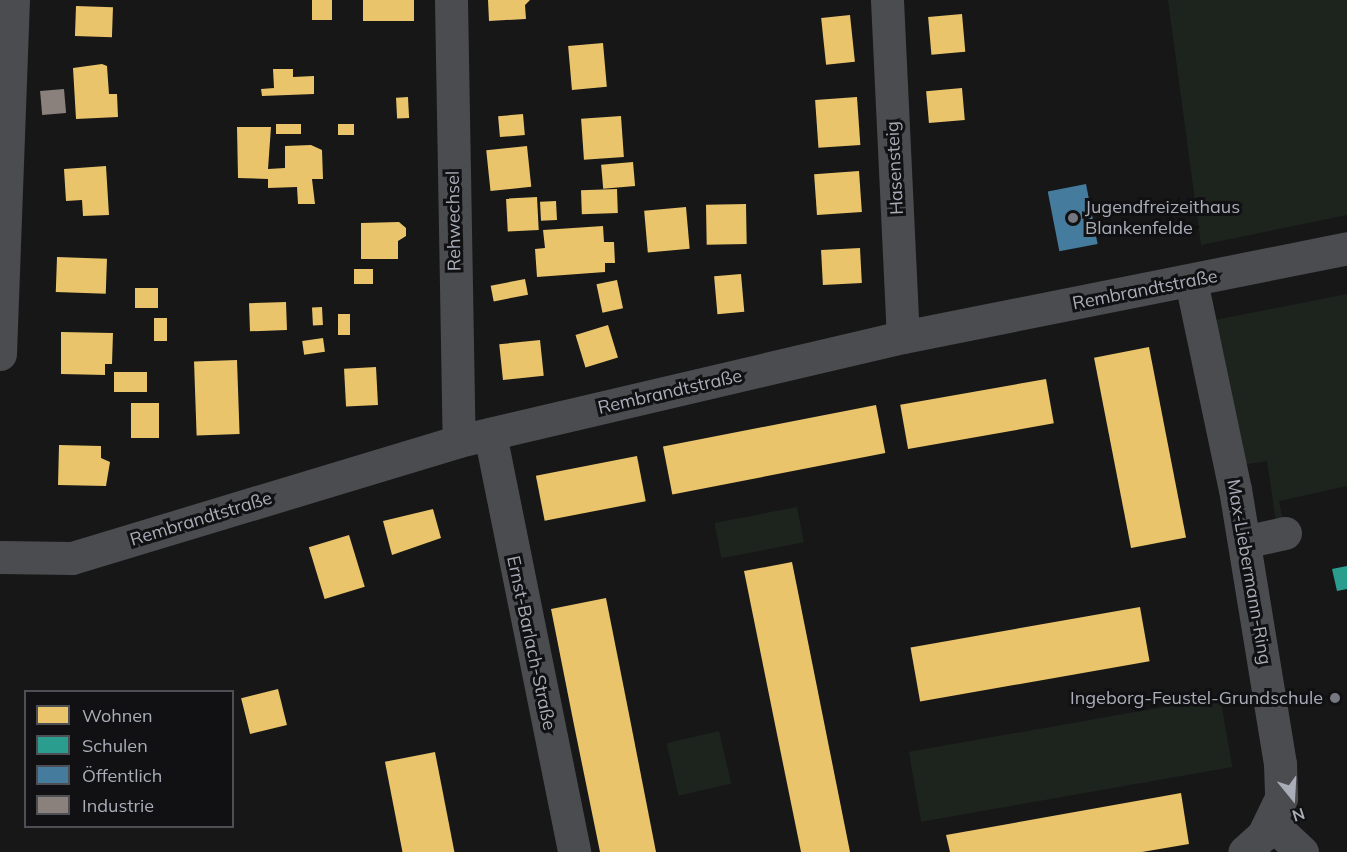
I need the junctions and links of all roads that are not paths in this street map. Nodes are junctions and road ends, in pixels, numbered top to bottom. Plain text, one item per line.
1 (13, 0) edge
2 (451, 0) edge
3 (887, 0) edge
4 (1347, 248) edge
5 (1191, 281) junction
6 (1, 291) edge
7 (903, 337) junction
8 (0, 354) edge
9 (474, 438) junction
10 (1285, 532) dead end
11 (1244, 542) junction
12 (0, 557) edge
13 (1270, 822) junction
14 (574, 852) edge
15 (1244, 852) edge
16 (1302, 852) edge

1 - 6 street
2 - 9 street, Rehwechsel
3 - 7 street, Hasensteig
4 - 5 street, Rembrandtstraße
5 - 7 street, Rembrandtstraße
5 - 11 street, Max-Liebermann-Ring
6 - 8 street
7 - 9 street, Rembrandtstraße
9 - 12 street, Rembrandtstraße
9 - 14 street, Ernst-Barlach-Straße
10 - 11 street
11 - 13 street, Max-Liebermann-Ring
13 - 15 street, Max-Liebermann-Ring
13 - 16 street

